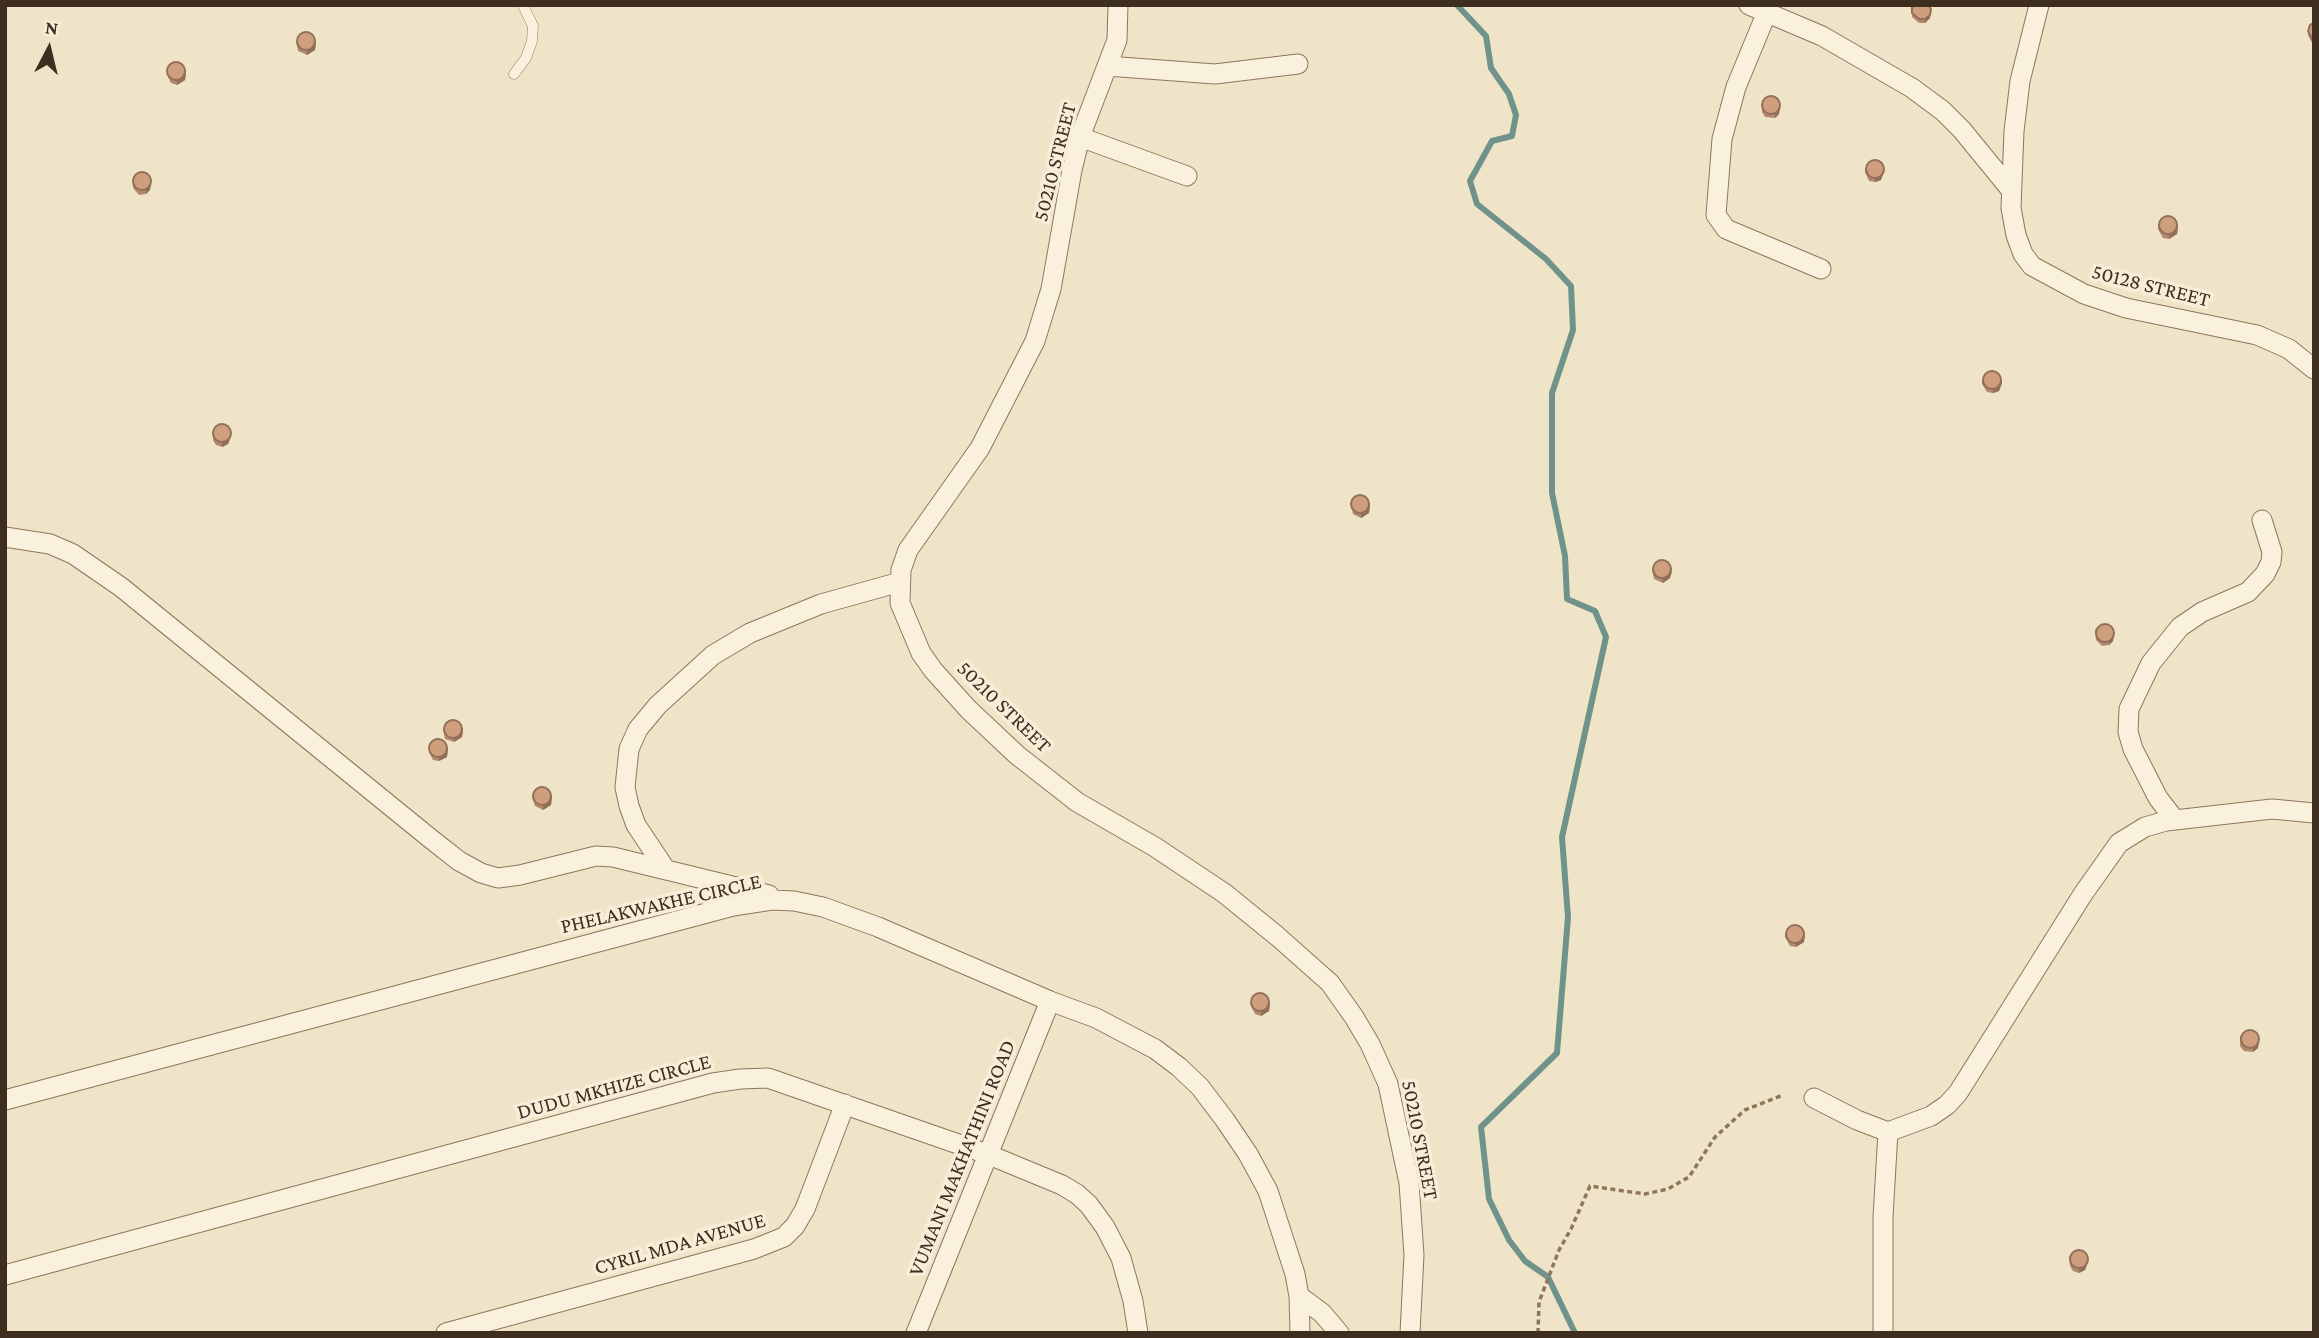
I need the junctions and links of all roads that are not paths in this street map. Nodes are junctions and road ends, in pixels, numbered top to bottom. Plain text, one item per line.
1 (523, 5) edge
2 (1118, 5) edge
3 (2039, 5) edge
4 (1758, 9) edge
5 (1298, 64) dead end
6 (1107, 66) junction
7 (514, 74) dead end
8 (1080, 137) junction
9 (1187, 176) dead end
10 (2011, 190) junction
11 (1821, 268) dead end
12 (2314, 369) edge
13 (2262, 520) dead end
14 (5, 537) edge
15 (900, 582) junction
16 (2314, 813) edge
17 (2175, 820) junction
18 (666, 870) junction
19 (794, 901) junction
20 (1050, 1001) junction
21 (1814, 1098) dead end
22 (5, 1100) edge
23 (845, 1104) junction
24 (1888, 1132) junction
25 (987, 1154) junction
26 (5, 1275) edge
27 (1299, 1296) junction
28 (1883, 1331) dead end
29 (446, 1333) edge
30 (916, 1333) edge
31 (1138, 1333) edge
32 (1300, 1333) edge
33 (1339, 1333) edge
34 (1410, 1333) edge

1 - 7 lane
2 - 6 street, 50210 STREET
3 - 10 street, 50128 STREET
4 - 10 street
4 - 11 street
5 - 6 street
6 - 8 street, 50210 STREET
8 - 9 street
8 - 15 street, 50210 STREET
10 - 12 street, 50128 STREET
13 - 17 street
14 - 18 street
15 - 18 street
15 - 34 street, 50210 STREET
16 - 17 street
17 - 24 street
18 - 19 street
19 - 20 street, PHELAKWAKHE CIRCLE
19 - 22 street, PHELAKWAKHE CIRCLE
20 - 25 street, VUMANI MAKHATHINI ROAD
20 - 27 street, PHELAKWAKHE CIRCLE
21 - 24 street
23 - 25 street, DUDU MKHIZE CIRCLE
23 - 26 street, DUDU MKHIZE CIRCLE
23 - 29 street, CYRIL MDA AVENUE
24 - 28 street
25 - 30 street, VUMANI MAKHATHINI ROAD
25 - 31 street, DUDU MKHIZE CIRCLE
27 - 32 street, PHELAKWAKHE CIRCLE
27 - 33 street

